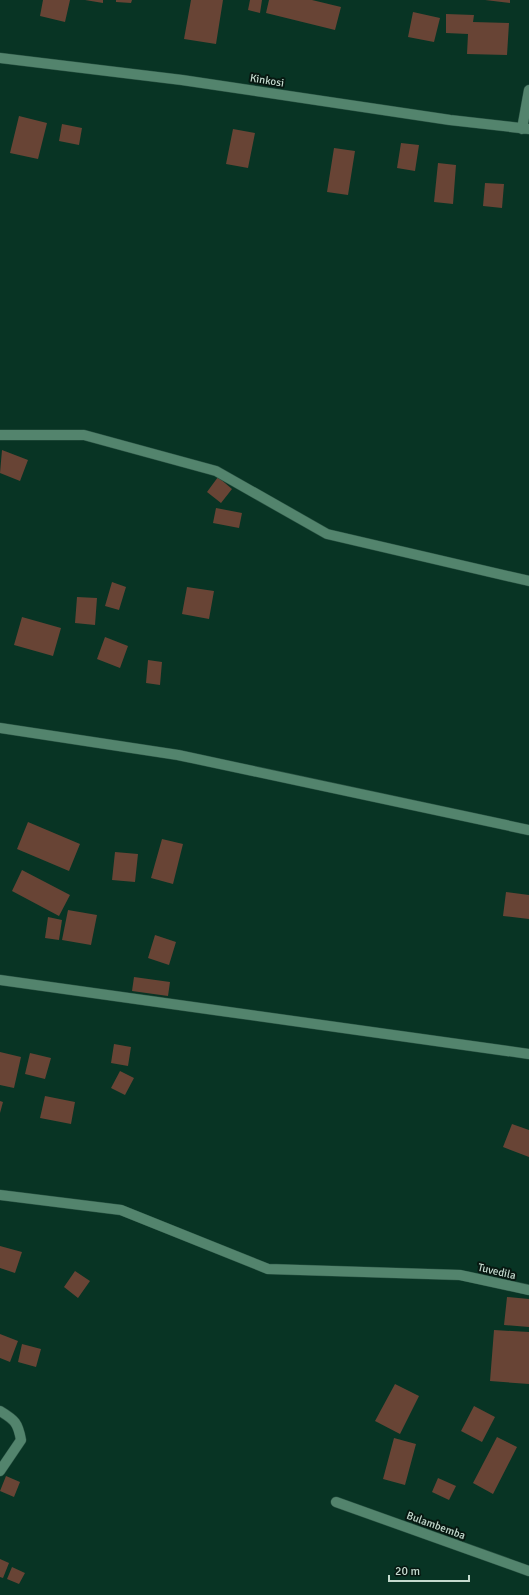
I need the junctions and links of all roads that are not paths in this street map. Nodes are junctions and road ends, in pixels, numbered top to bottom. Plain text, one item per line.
1 (0, 58) edge
2 (529, 90) edge
3 (525, 129) edge
4 (0, 436) edge
5 (529, 581) edge
6 (0, 728) edge
7 (529, 830) edge
8 (0, 980) edge
9 (529, 1054) edge
10 (0, 1195) edge
11 (529, 1290) edge
12 (0, 1411) edge
13 (0, 1471) edge
14 (336, 1502) dead end
15 (529, 1571) edge

1 - 3 street, Kinkosi
2 - 3 street
4 - 5 street
6 - 7 street
8 - 9 street
10 - 11 street, Tuvedila
12 - 13 street
14 - 15 street, Bulambemba

